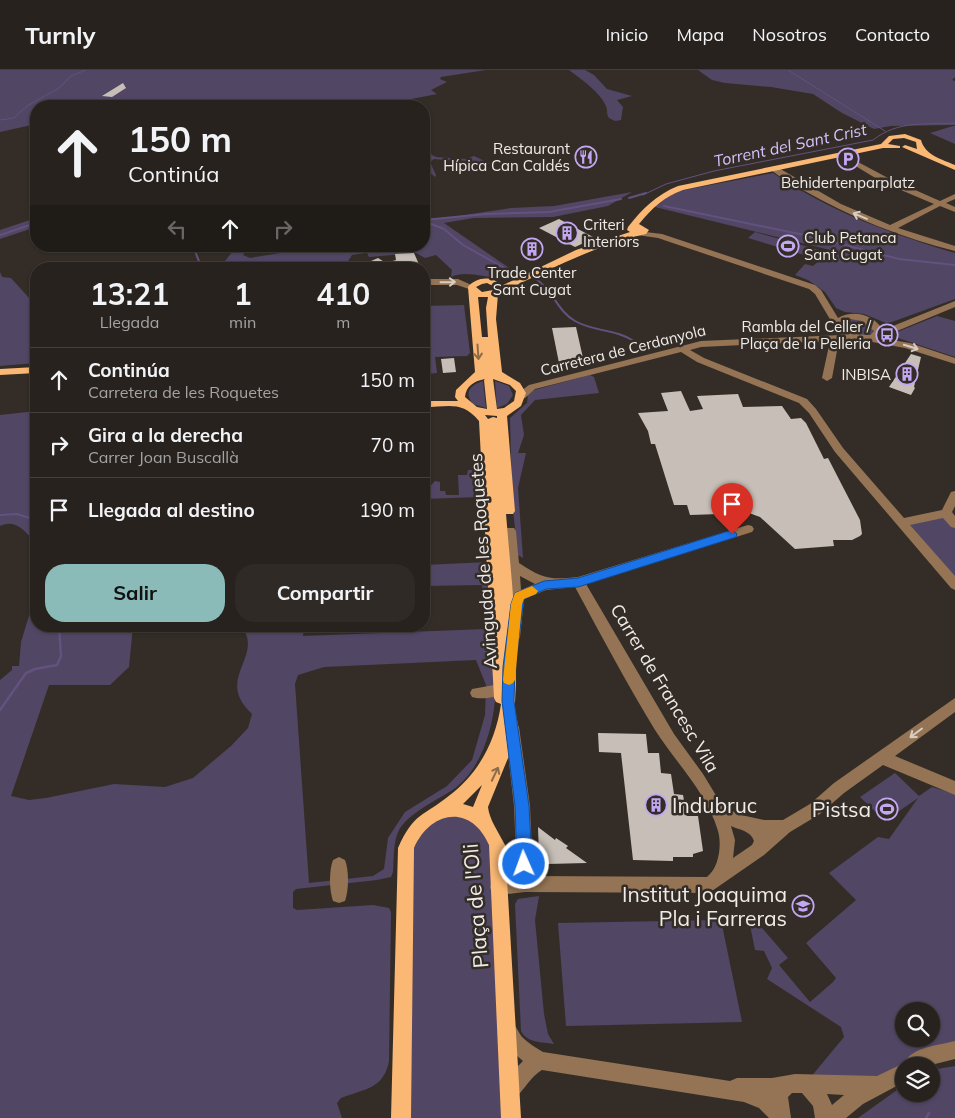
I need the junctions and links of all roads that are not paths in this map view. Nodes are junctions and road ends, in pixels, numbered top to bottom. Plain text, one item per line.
1 (886, 144) junction
2 (919, 146) junction
3 (902, 147) junction
4 (924, 153) junction
5 (841, 155) junction
6 (955, 168) edge
7 (774, 169) junction
8 (955, 196) edge
9 (940, 204) junction
10 (955, 210) edge
11 (891, 228) junction
12 (638, 229) junction
13 (955, 249) edge
14 (430, 282) edge
15 (473, 290) junction
16 (493, 290) junction
17 (955, 304) edge
18 (826, 306) junction
19 (482, 310) junction
20 (939, 310) junction
21 (955, 315) edge
22 (852, 316) junction
23 (875, 324) junction
24 (903, 324) junction
25 (838, 326) junction
26 (854, 337) junction
27 (870, 337) junction
28 (835, 339) junction
29 (706, 341) junction
30 (683, 348) junction
31 (648, 354) junction
32 (955, 361) edge
33 (704, 362) junction
34 (30, 370) edge
35 (0, 372) edge
36 (30, 377) edge
37 (0, 378) edge
38 (477, 378) junction
39 (827, 378) dead end
40 (507, 380) junction
41 (461, 392) junction
42 (521, 396) junction
43 (430, 399) edge
44 (430, 404) edge
45 (465, 405) junction
46 (476, 411) junction
47 (504, 412) junction
48 (955, 496) edge
49 (950, 518) edge
50 (904, 522) junction
51 (748, 529) dead end
52 (510, 531) joint
53 (514, 566) junction
54 (530, 577) junction
55 (578, 582) junction
56 (551, 584) junction
57 (955, 585) edge
58 (533, 590) junction
59 (516, 604) junction
60 (509, 667) junction
61 (477, 693) dead end
62 (504, 695) junction
63 (955, 704) edge
64 (512, 725) junction
65 (883, 758) junction
66 (955, 788) edge
67 (440, 811) junction
68 (720, 814) junction
69 (481, 819) junction
70 (744, 823) junction
71 (785, 827) junction
72 (727, 842) junction
73 (753, 854) junction
74 (339, 865) dead end
75 (716, 880) junction
76 (525, 884) junction
77 (498, 886) junction
78 (339, 895) dead end
79 (507, 1027) junction
80 (954, 1048) edge
81 (926, 1057) edge
82 (542, 1061) junction
83 (895, 1076) edge
84 (881, 1083) junction
85 (795, 1085) junction
86 (714, 1088) junction
87 (510, 1092) junction
88 (401, 1118) edge
89 (511, 1118) edge
90 (782, 1118) edge
91 (825, 1118) edge
92 (831, 1118) edge

1 - 2 main road
1 - 3 main road
1 - 5 main road
2 - 3 main road
2 - 4 main road
3 - 4 main road
4 - 6 main road
5 - 7 main road
5 - 9 street
11 -> 7 street
7 - 12 main road
8 - 9 street
9 - 10 street
9 - 11 street
11 - 13 street
12 - 16 main road
12 - 18 street
14 -> 15 street
15 - 16 main road
15 - 16 main road
15 - 19 main road
15 -> 38 main road
16 - 19 main road
16 - 40 main road
17 - 20 street
18 - 22 street
18 - 25 street
19 - 60 main road, Avinguda de les Roquetes
20 - 21 street
20 - 24 street
22 - 23 street
22 - 25 street, Carretera de Cerdanyola
23 - 24 street
23 - 27 street
24 - 27 street
25 - 26 street
25 - 29 street, Carretera de Cerdanyola
26 - 27 street, Carretera de Cerdanyola
26 - 28 street, Carretera de Cerdanyola
27 -> 32 street, Carretera de Cerdanyola
28 - 29 street, Carretera de Cerdanyola
28 - 39 street
29 - 30 street, Carretera de Cerdanyola
29 - 31 street, Carretera de Cerdanyola
29 - 33 street
30 - 31 street, Carretera de Cerdanyola
30 - 33 street
31 - 33 street
31 - 40 street, Carretera de Cerdanyola
31 - 42 street, Carretera de Cerdanyola
33 - 50 street
34 - 35 main road
36 - 37 main road
38 - 40 main road
38 - 41 main road
40 - 42 main road
41 - 43 main road
41 - 45 main road
42 - 47 main road
44 - 45 main road
45 - 46 main road
46 - 47 main road
46 - 62 main road
47 - 52 main road
48 - 49 street
49 - 50 street
50 - 57 street
51 - 55 street
52 - 53 street
53 - 54 street
53 - 59 street
54 - 56 street
54 - 58 street
55 - 56 street
55 - 68 street, Carrer de Francesc Vila
56 - 58 street
58 - 59 street
59 - 60 street
60 - 62 main road, Avinguda de les Roquetes
61 - 62 street
62 - 64 main road, Avinguda de les Roquetes
62 - 67 main road, Avinguda de les Roquetes
63 -> 65 street
69 -> 64 main road, Avinguda de les Roquetes
64 - 76 street, Avinguda de les Roquetes
65 - 66 street
65 - 71 street
67 - 69 main road, Plaça de l'Oli
67 - 88 main road
68 - 70 street
68 - 72 street, Carrer de Francesc Vila
69 - 77 main road, Plaça de l'Oli
70 - 71 street
70 - 72 street
70 - 73 street
71 - 73 street
72 - 73 street
72 - 75 street
73 - 75 street
74 - 78 street
75 - 76 street
76 - 77 street
77 - 79 main road, Plaça de l'Oli
79 - 82 street
79 - 87 main road, Plaça de l'Oli
80 - 81 street
82 - 86 street
82 - 87 street
83 - 84 street
84 - 85 street
84 - 92 street
85 - 86 street
85 - 90 street
85 - 91 street
86 - 90 street
87 - 89 main road, Plaça de l'Oli

